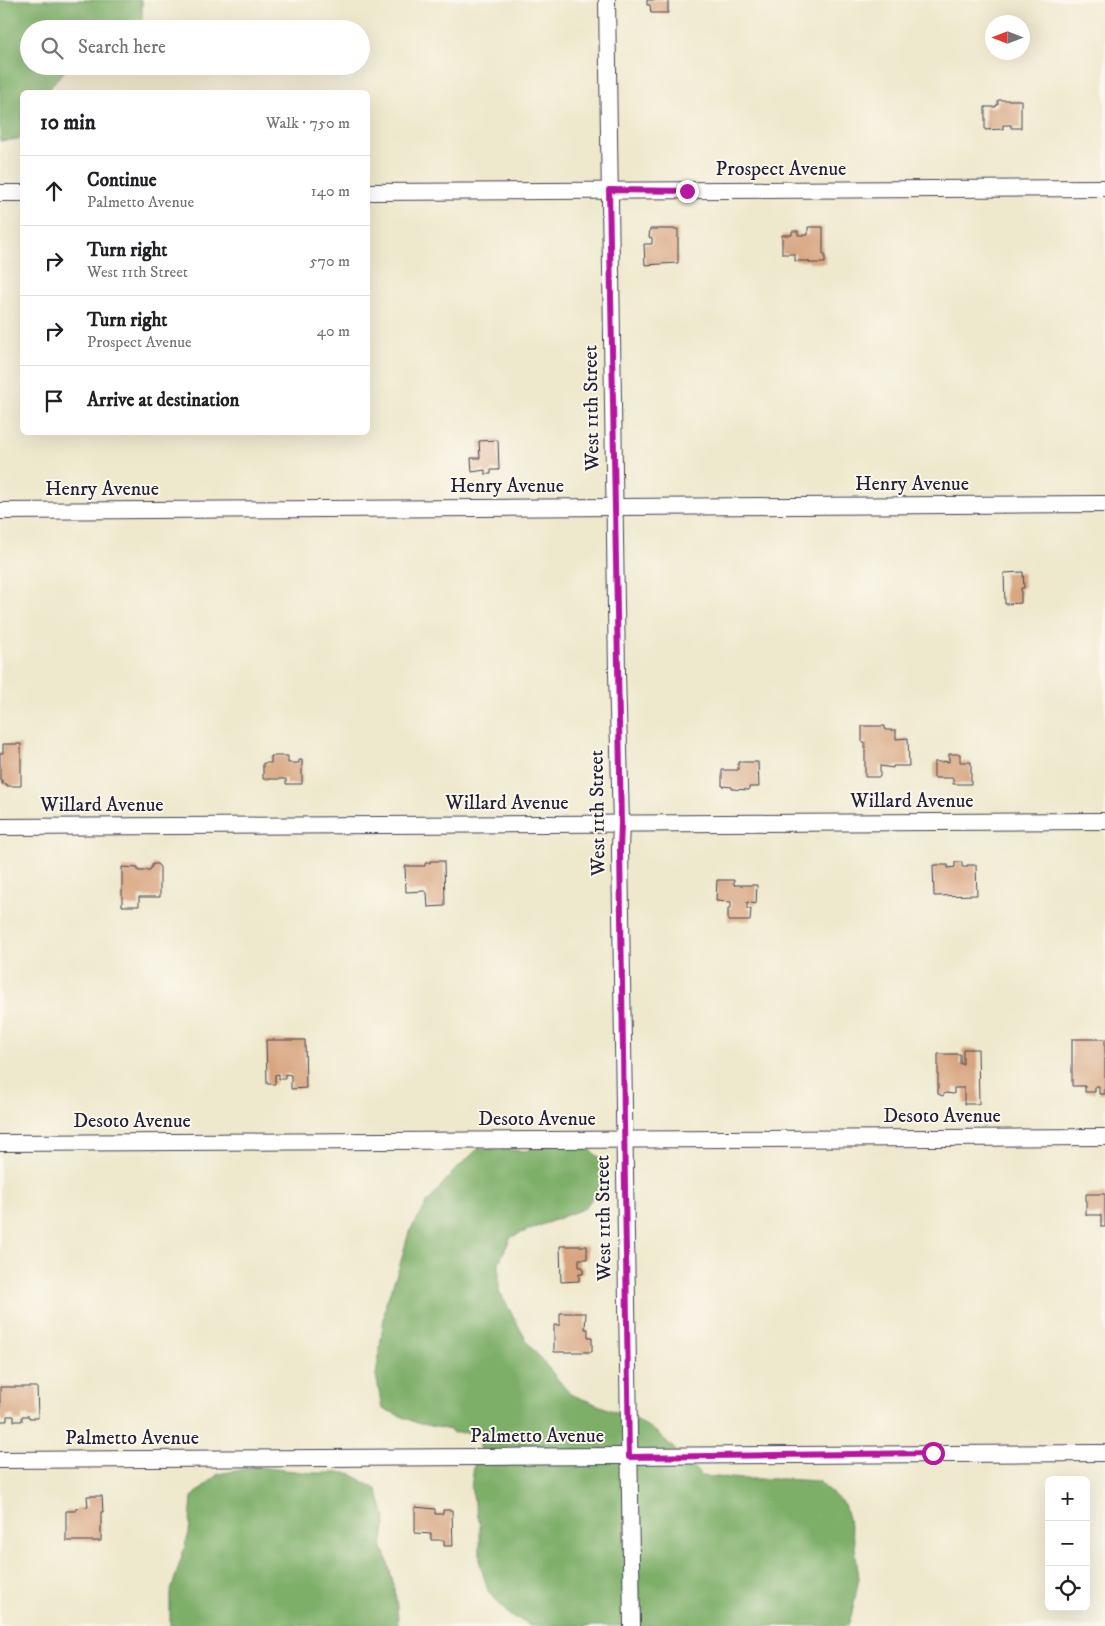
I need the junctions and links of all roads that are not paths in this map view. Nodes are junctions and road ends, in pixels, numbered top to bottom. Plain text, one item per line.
1 (607, 0) edge
2 (1105, 188) edge
3 (609, 190) junction
4 (370, 192) edge
5 (0, 193) edge
6 (20, 193) edge
7 (1105, 504) edge
8 (615, 507) junction
9 (0, 510) edge
10 (1105, 821) edge
11 (621, 824) junction
12 (0, 827) edge
13 (1105, 1137) edge
14 (624, 1140) junction
15 (0, 1143) edge
16 (1105, 1452) edge
17 (629, 1457) junction
18 (0, 1460) edge
19 (632, 1626) edge

1 - 3 street, West 11th Street
2 - 3 street, Prospect Avenue
3 - 4 street, Prospect Avenue
3 - 8 street, West 11th Street
5 - 6 street
7 - 8 street, Henry Avenue
8 - 9 street, Henry Avenue
8 - 11 street, West 11th Street
10 - 11 street, Willard Avenue
11 - 12 street, Willard Avenue
11 - 14 street, West 11th Street
13 - 14 street, Desoto Avenue
14 - 15 street, Desoto Avenue
14 - 17 street, West 11th Street
16 - 17 street, Palmetto Avenue
17 - 18 street, Palmetto Avenue
17 - 19 street, West 11th Street

